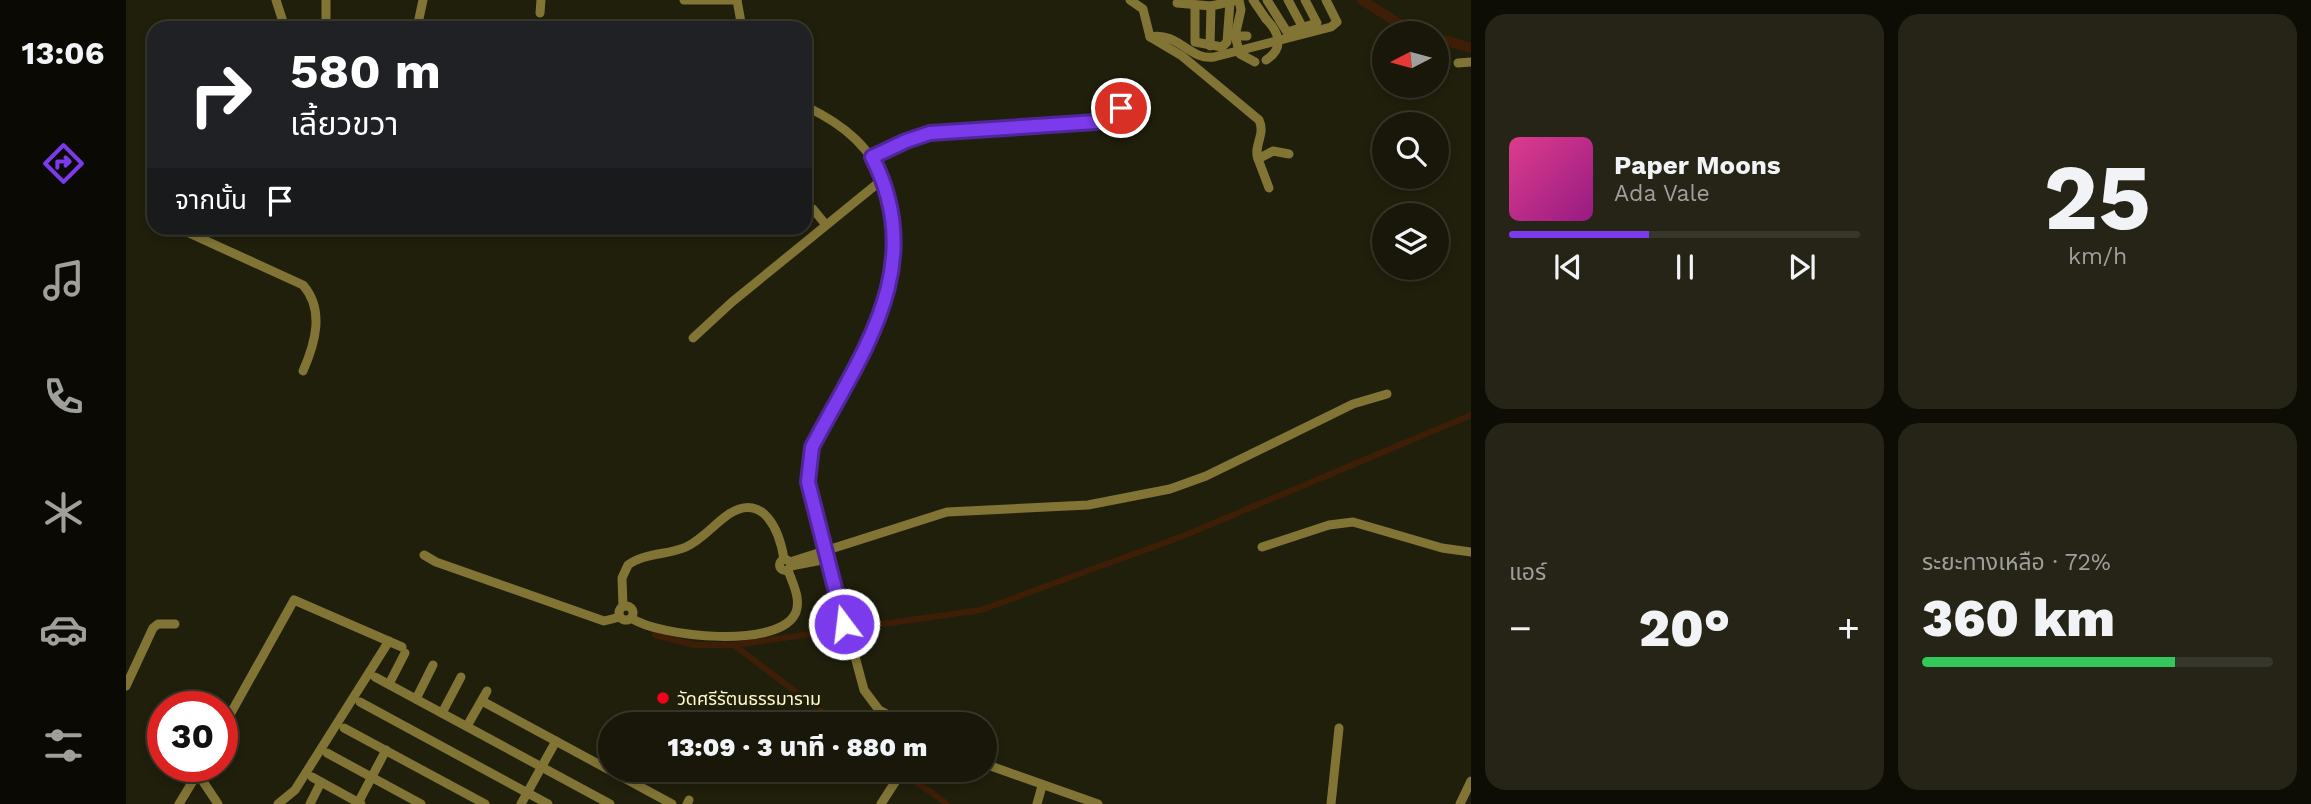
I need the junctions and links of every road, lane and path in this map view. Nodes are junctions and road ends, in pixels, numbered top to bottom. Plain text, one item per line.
1 (276, 0) edge
2 (326, 0) edge
3 (423, 0) edge
4 (541, 0) edge
5 (684, 0) edge
6 (737, 0) edge
7 (1130, 0) edge
8 (1253, 0) edge
9 (1268, 0) edge
10 (1288, 0) edge
11 (1305, 0) edge
12 (1326, 0) edge
13 (1236, 1) edge
14 (1177, 3) dead end
15 (1195, 5) junction
16 (1210, 6) junction
17 (540, 13) dead end
18 (283, 21) edge
19 (326, 21) edge
20 (418, 21) edge
21 (741, 21) edge
22 (1303, 28) junction
23 (1235, 36) junction
24 (1247, 36) dead end
25 (1150, 37) junction
26 (1210, 46) junction
27 (1266, 60) dead end
28 (1255, 62) dead end
29 (1458, 62) dead end
30 (1471, 62) edge
31 (1121, 108) dead end
32 (812, 110) edge
33 (1289, 154) dead end
34 (872, 157) junction
35 (1258, 159) junction
36 (883, 179) junction
37 (1269, 188) dead end
38 (813, 209) dead end
39 (826, 225) junction
40 (192, 235) edge
41 (694, 338) dead end
42 (303, 371) dead end
43 (1387, 394) dead end
44 (1262, 547) dead end
45 (1471, 552) edge
46 (425, 555) dead end
47 (826, 555) junction
48 (788, 564) junction
49 (623, 606) junction
50 (620, 617) junction
51 (631, 618) junction
52 (175, 624) dead end
53 (389, 641) junction
54 (433, 666) dead end
55 (375, 677) dead end
56 (461, 677) dead end
57 (388, 684) junction
58 (126, 686) edge
59 (487, 691) dead end
60 (416, 699) junction
61 (238, 700) edge
62 (482, 701) junction
63 (360, 702) dead end
64 (883, 712) edge
65 (442, 713) junction
66 (467, 726) junction
67 (344, 728) dead end
68 (1339, 728) dead end
69 (556, 741) junction
70 (386, 750) junction
71 (327, 753) dead end
72 (542, 766) junction
73 (997, 769) edge
74 (372, 777) junction
75 (1471, 781) edge
76 (193, 782) edge
77 (206, 782) edge
78 (896, 782) edge
79 (1042, 786) junction
80 (527, 793) junction
81 (344, 800) edge
82 (359, 803) edge
83 (179, 804) edge
84 (218, 804) edge
85 (278, 804) edge
86 (310, 804) edge
87 (421, 804) edge
88 (485, 804) edge
89 (521, 804) edge
90 (548, 804) edge
91 (610, 804) edge
92 (673, 804) edge
93 (881, 804) edge
94 (1037, 804) edge
95 (1098, 804) edge
96 (1331, 804) edge
97 (1460, 804) edge

1 - 18 street
2 - 19 street
3 - 20 street
4 - 17 street
5 - 6 street
6 - 21 street
7 - 25 street
8 - 27 street, bridge
9 - 22 street
10 - 22 street
11 - 22 street
12 - 25 street
13 - 16 street
13 - 23 street
13 - 26 street
14 - 15 street
15 - 16 street
15 - 26 street
16 - 26 street
23 - 24 street
23 - 28 street, bridge
25 - 35 street
29 - 30 street
31 - 34 street
32 - 34 street
33 - 35 street
34 - 36 street
35 - 37 street
36 - 39 street
36 - 47 street
38 - 39 street
39 - 41 street
40 - 42 street
43 - 47 street
44 - 45 street
46 - 50 street
47 - 48 street
47 - 64 street
48 - 49 street
48 - 51 street
49 - 50 street
49 - 51 street
50 - 51 street
52 - 58 street
53 - 57 street
53 - 61 street
53 - 85 street
54 - 60 street
55 - 57 street
56 - 65 street
57 - 60 street
59 - 62 street
60 - 65 street
62 - 66 street
62 - 69 street
63 - 80 street
65 - 66 street
66 - 72 street
67 - 70 street
68 - 96 street
69 - 72 street
69 - 92 street
70 - 74 street
70 - 88 street
71 - 74 street
72 - 80 street
72 - 91 street
73 - 79 street
74 - 82 street
74 - 87 street
75 - 97 street
76 - 83 street
77 - 84 street
78 - 93 street
79 - 94 street
79 - 95 street
80 - 89 street
80 - 90 street
81 - 82 street
81 - 86 street

